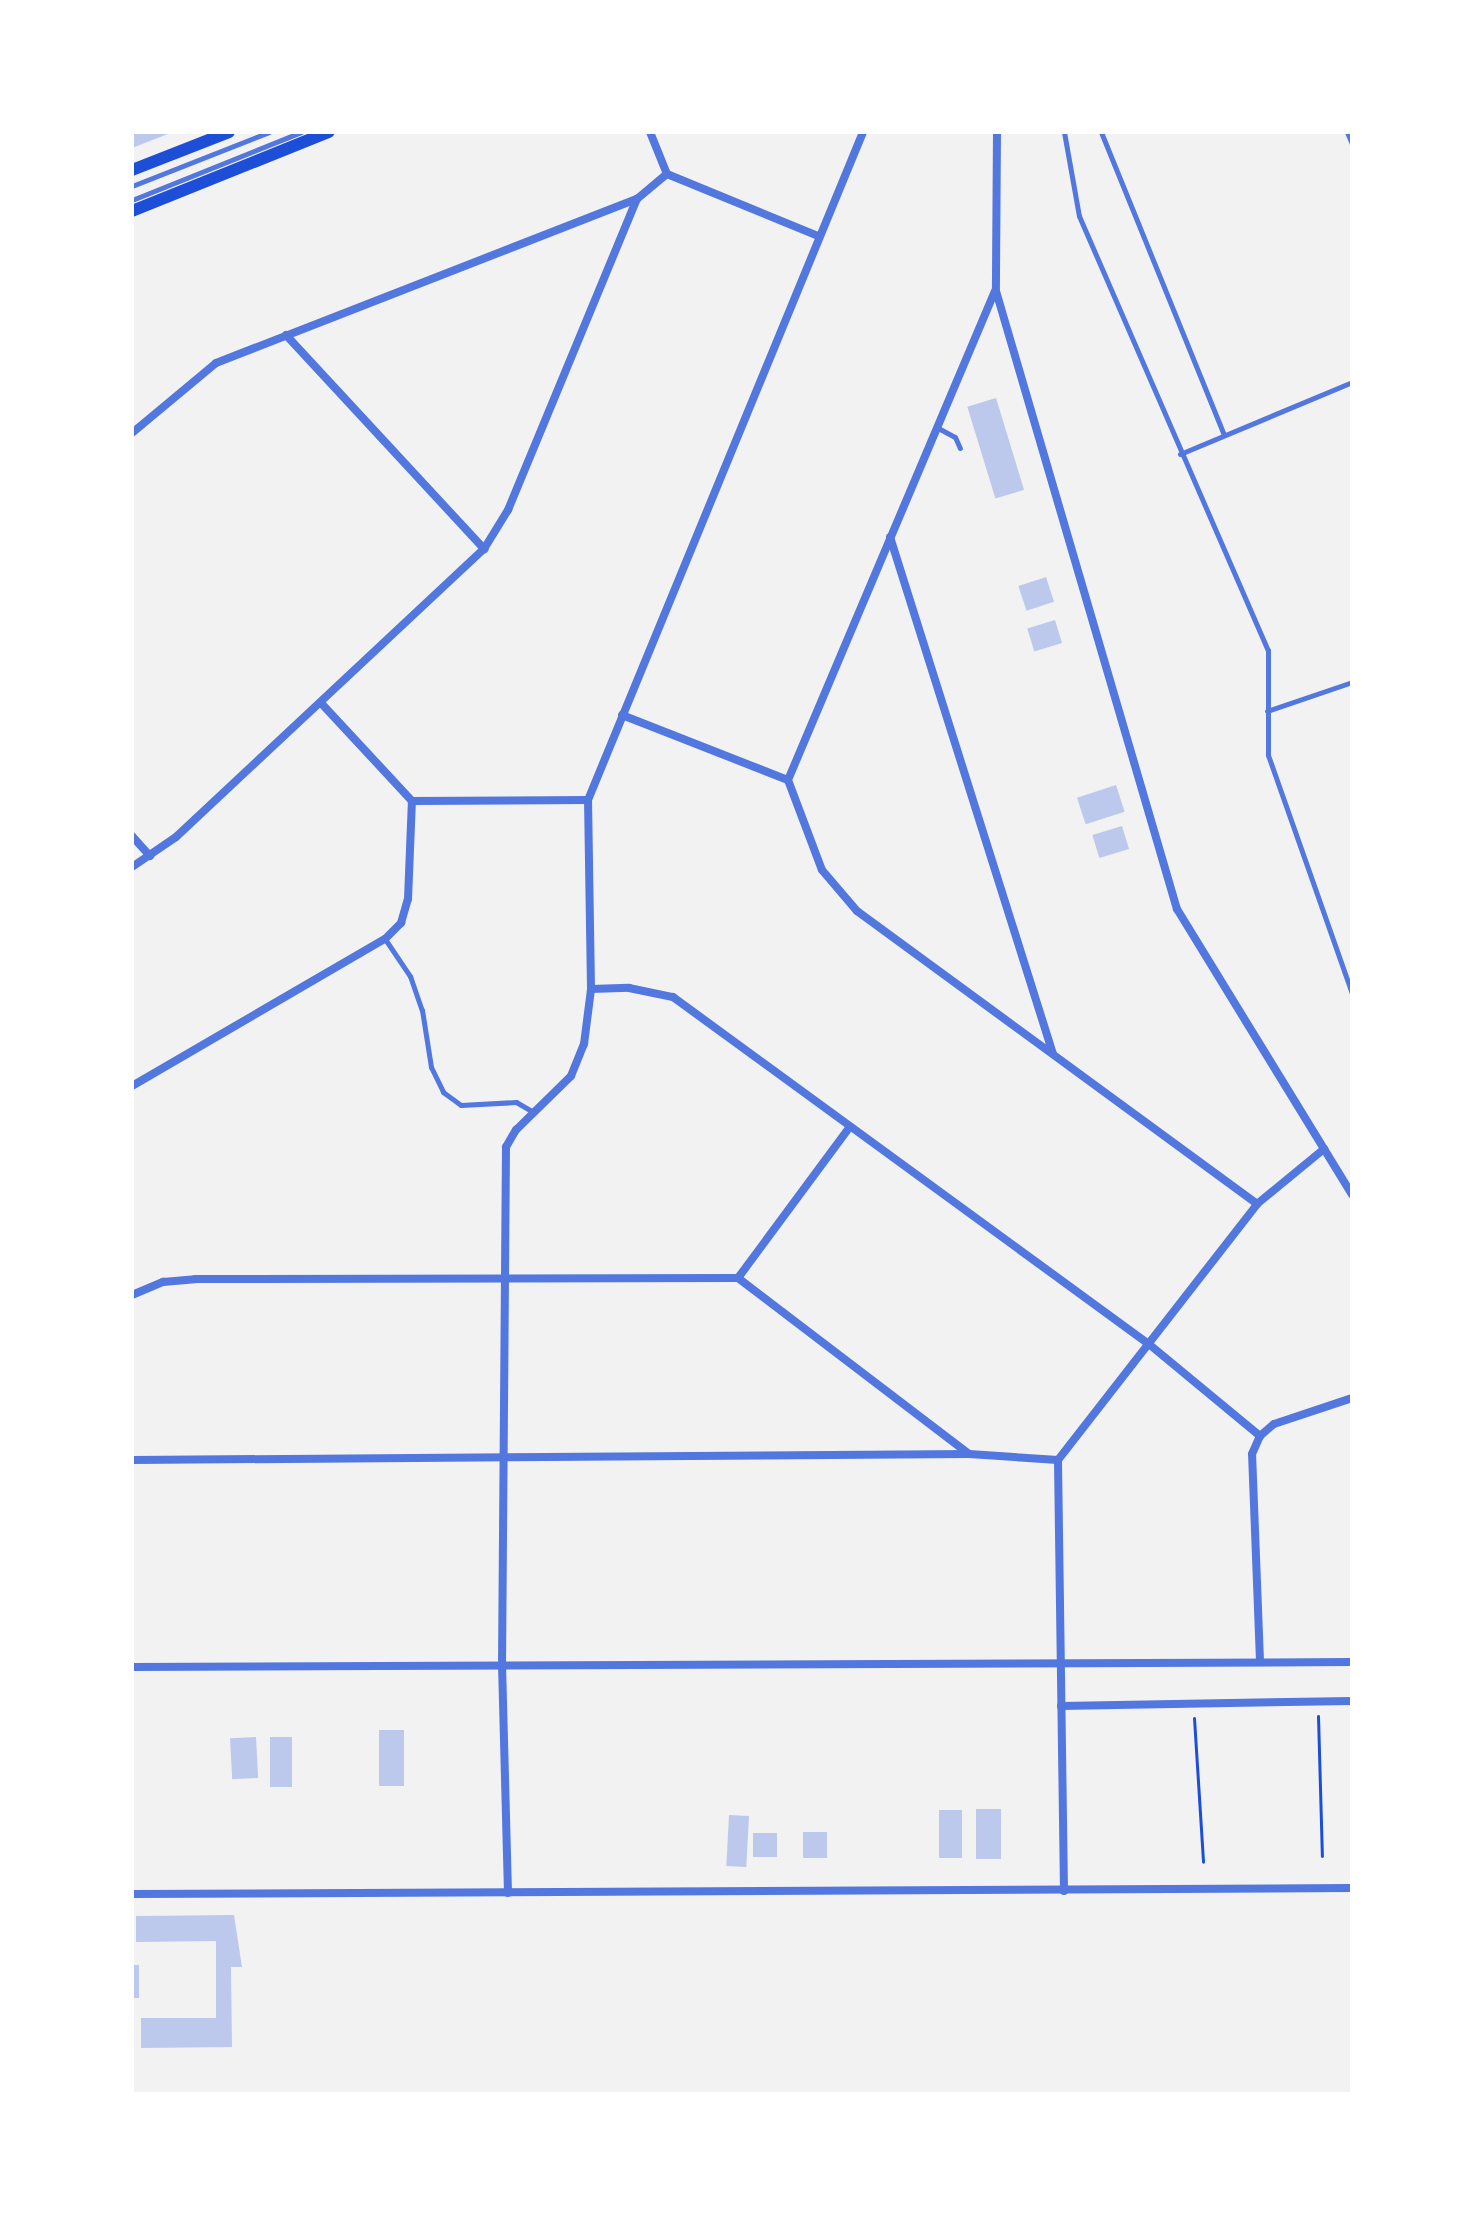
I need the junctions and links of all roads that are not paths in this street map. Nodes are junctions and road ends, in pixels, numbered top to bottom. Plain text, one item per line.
1 (229, 132) edge
2 (269, 132) edge
3 (301, 132) edge
4 (329, 132) edge
5 (650, 132) edge
6 (863, 132) edge
7 (997, 132) edge
8 (1064, 132) edge
9 (1101, 132) edge
10 (1347, 132) edge
11 (1352, 144) edge
12 (132, 170) edge
13 (667, 174) junction
14 (132, 186) edge
15 (637, 199) junction
16 (132, 200) edge
17 (132, 211) edge
18 (818, 236) junction
19 (996, 291) junction
20 (286, 335) junction
21 (1352, 382) edge
22 (937, 428) junction
23 (132, 433) edge
24 (1224, 435) junction
25 (960, 448) dead end
26 (1180, 454) junction
27 (890, 537) junction
28 (484, 549) junction
29 (1352, 682) edge
30 (321, 703) junction
31 (1267, 711) junction
32 (622, 715) junction
33 (788, 780) junction
34 (588, 800) junction
35 (412, 801) junction
36 (132, 836) edge
37 (150, 856) junction
38 (132, 867) edge
39 (385, 939) junction
40 (591, 989) junction
41 (1352, 994) edge
42 (1053, 1054) junction
43 (132, 1086) edge
44 (533, 1112) junction
45 (849, 1128) junction
46 (1324, 1149) junction
47 (1352, 1195) edge
48 (1257, 1204) junction
49 (503, 1278) junction
50 (738, 1278) junction
51 (132, 1295) edge
52 (1150, 1345) junction
53 (1352, 1398) edge
54 (1260, 1436) junction
55 (969, 1454) junction
56 (132, 1460) edge
57 (504, 1460) junction
58 (1058, 1460) junction
59 (1060, 1659) junction
60 (1260, 1661) junction
61 (1352, 1662) edge
62 (502, 1666) junction
63 (132, 1667) edge
64 (1352, 1701) edge
65 (1061, 1706) junction
66 (1352, 1888) edge
67 (1064, 1891) junction
68 (508, 1893) junction
69 (132, 1894) edge

1 - 12 main road
2 - 14 lane
3 - 16 lane
4 - 17 main road
5 - 13 street
6 - 18 street
7 - 19 street
8 - 26 lane
9 - 24 lane
10 - 11 lane
13 - 15 street
13 - 18 street
15 - 20 street
15 - 28 street
18 - 32 street
19 - 22 street
19 - 46 street
20 - 23 street
20 - 28 street
21 - 24 lane
22 - 25 lane
22 - 27 street
24 - 26 lane
26 - 31 lane
27 - 33 street
27 - 42 street
28 - 30 street
29 - 31 lane
30 - 35 street
30 - 37 street
31 - 41 lane
32 - 33 street
32 - 34 street
33 - 42 street
34 - 35 street
34 - 40 street
35 - 39 street
36 - 37 street
37 - 38 street
39 - 43 street
39 - 44 lane
40 - 44 street
40 - 45 street
42 - 48 street
44 - 49 street
45 - 50 street
45 - 52 street
46 - 47 street
46 - 48 street
48 - 52 street
49 - 50 street
49 - 51 street
49 - 57 street
50 - 55 street
52 - 54 street
52 - 58 street
53 - 54 street
54 - 60 street
55 - 57 street
55 - 58 street
56 - 57 street
57 - 62 street
58 - 59 street
59 - 60 street
59 - 62 street
59 - 65 street
60 - 61 street
62 - 63 street
62 - 68 street
64 - 65 street
65 - 67 street
66 - 67 street
67 - 68 street
68 - 69 street

